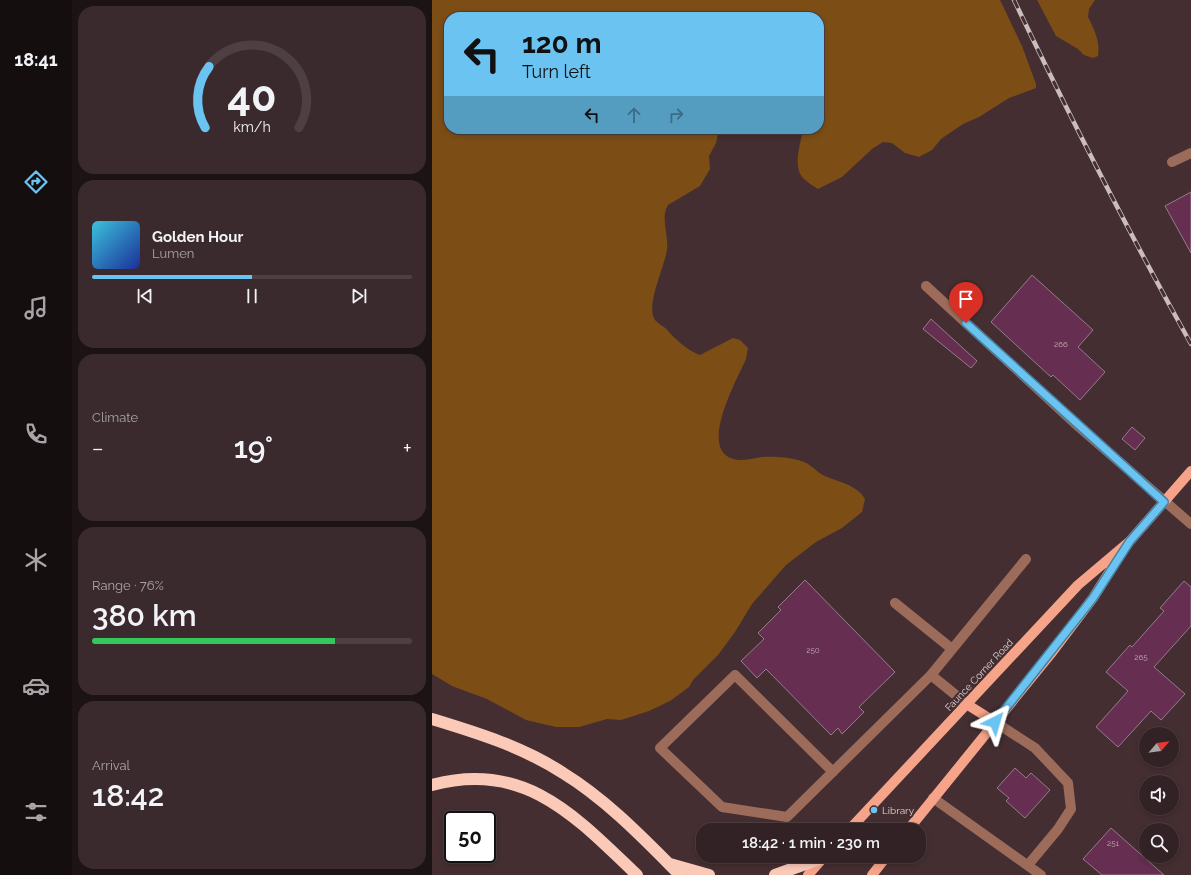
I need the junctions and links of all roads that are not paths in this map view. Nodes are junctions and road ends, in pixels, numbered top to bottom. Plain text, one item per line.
1 (1191, 153) edge
2 (1172, 162) dead end
3 (926, 286) dead end
4 (1191, 471) edge
5 (1164, 502) junction
6 (1191, 524) edge
7 (1130, 541) junction
8 (1026, 559) dead end
9 (895, 603) dead end
10 (952, 649) junction
11 (931, 675) junction
12 (968, 705) junction
13 (432, 719) edge
14 (995, 722) junction
15 (833, 772) junction
16 (432, 785) edge
17 (933, 798) junction
18 (856, 823) edge
19 (913, 823) edge
20 (668, 863) junction
21 (807, 863) edge
22 (819, 863) edge
23 (881, 863) edge
24 (1028, 865) junction
25 (637, 875) edge
26 (680, 875) edge
27 (709, 875) edge
28 (775, 875) edge
29 (808, 875) edge
30 (872, 875) edge
31 (1041, 875) edge

1 - 2 lane
3 - 5 lane
4 - 5 main road, Faunce Corner Road
5 - 6 lane
5 - 7 main road, Faunce Corner Road
7 - 12 main road, Faunce Corner Road
7 - 14 main road, Faunce Corner Road
8 - 10 lane
9 - 10 lane
10 - 11 lane
11 - 12 lane
11 - 15 lane
12 - 14 main road
12 - 18 main road, Faunce Corner Road
13 - 20 highway
14 - 17 main road, Faunce Corner Road
14 - 24 lane
15 - 15 lane
16 - 25 highway
17 - 19 main road, Faunce Corner Road
17 - 24 lane
20 - 26 highway
20 - 27 highway
21 - 28 highway
22 - 29 main road
23 - 30 main road
24 - 31 lane

